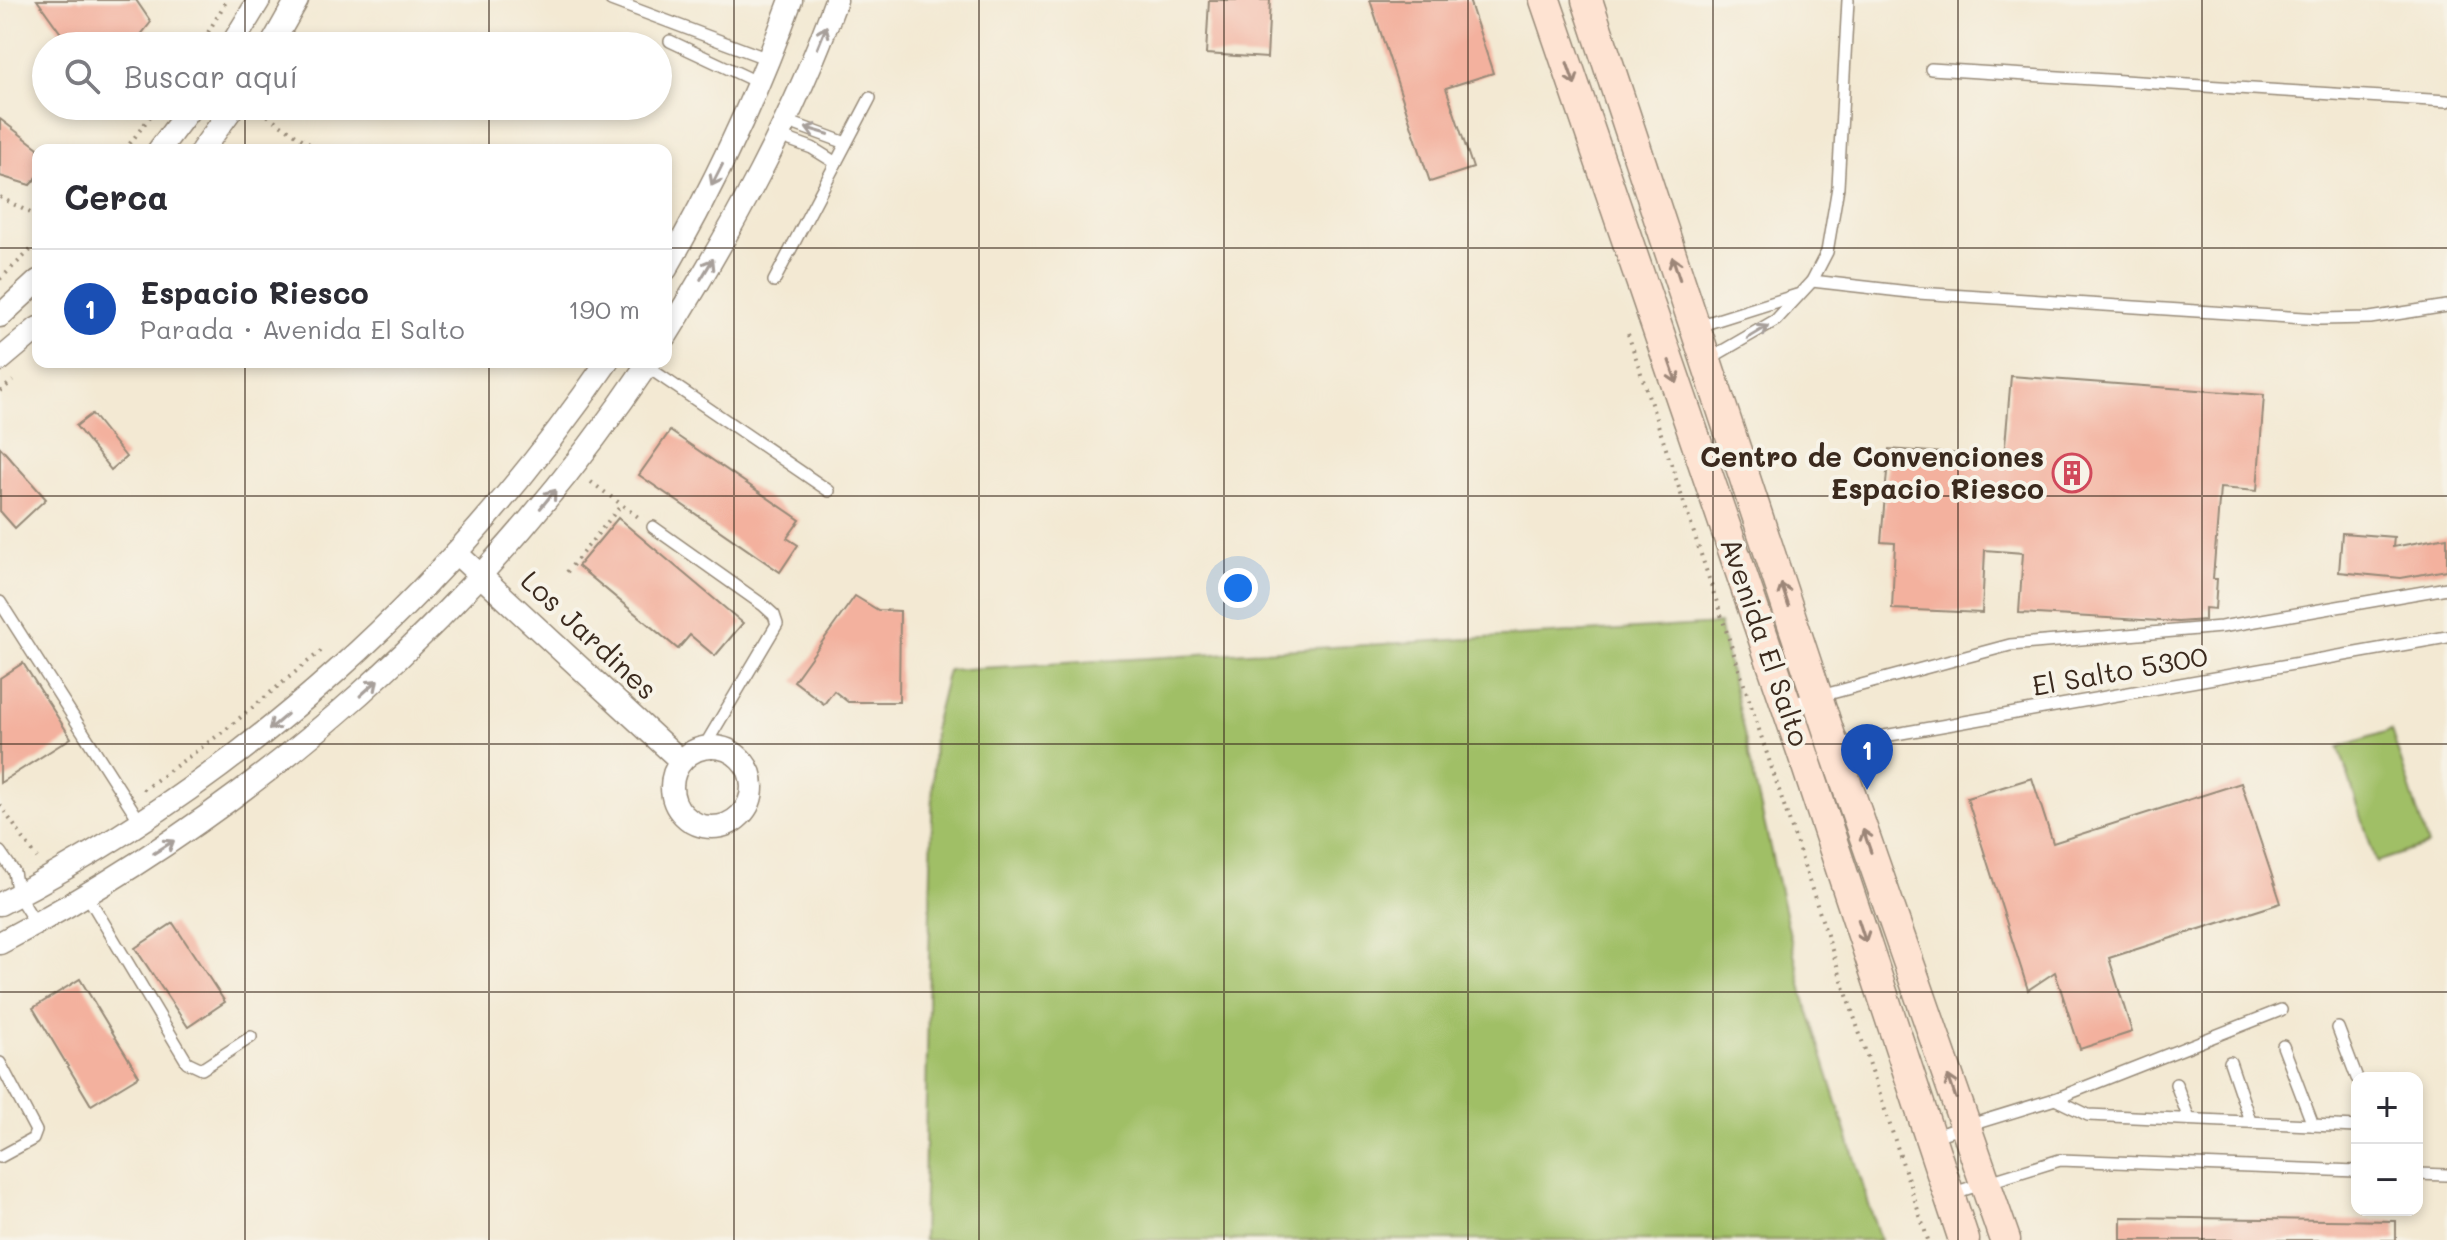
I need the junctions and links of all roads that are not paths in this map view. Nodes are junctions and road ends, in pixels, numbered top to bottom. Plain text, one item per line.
1 (259, 0) edge
2 (297, 0) edge
3 (611, 0) edge
4 (791, 0) edge
5 (836, 0) edge
6 (1545, 0) edge
7 (1587, 0) edge
8 (1848, 0) edge
9 (240, 32) edge
10 (279, 32) edge
11 (672, 42) edge
12 (768, 59) junction
13 (1931, 69) dead end
14 (757, 90) junction
15 (870, 98) dead end
16 (2447, 101) edge
17 (182, 120) edge
18 (223, 120) edge
19 (782, 128) junction
20 (738, 131) junction
21 (164, 143) edge
22 (846, 143) junction
23 (206, 144) edge
24 (836, 163) junction
25 (672, 258) edge
26 (774, 281) dead end
27 (1812, 281) junction
28 (32, 287) edge
29 (1801, 294) junction
30 (2447, 306) edge
31 (0, 316) edge
32 (672, 326) edge
33 (1695, 327) junction
34 (32, 333) edge
35 (0, 360) edge
36 (1707, 360) junction
37 (603, 368) edge
38 (645, 368) edge
39 (654, 368) edge
40 (829, 491) dead end
41 (653, 527) road end
42 (456, 553) junction
43 (482, 577) junction
44 (2447, 588) edge
45 (0, 602) edge
46 (2447, 637) edge
47 (1818, 695) junction
48 (1786, 705) junction
49 (1833, 745) junction
50 (704, 747) junction
51 (1802, 751) junction
52 (681, 761) junction
53 (141, 823) junction
54 (95, 851) junction
55 (0, 852) edge
56 (116, 878) junction
57 (87, 895) junction
58 (9, 900) edge
59 (36, 924) junction
60 (0, 943) edge
61 (2281, 1010) dead end
62 (2338, 1028) dead end
63 (251, 1037) dead end
64 (2283, 1046) dead end
65 (2230, 1062) dead end
66 (0, 1063) edge
67 (2355, 1072) edge
68 (2176, 1084) dead end
69 (2055, 1099) junction
70 (2189, 1119) junction
71 (2250, 1121) junction
72 (1966, 1125) junction
73 (2313, 1125) junction
74 (2351, 1127) edge
75 (1930, 1137) junction
76 (0, 1157) edge
77 (2351, 1171) edge
78 (2423, 1174) edge
79 (2447, 1175) edge
80 (1986, 1183) junction
81 (1949, 1195) junction
82 (1964, 1240) edge
83 (2005, 1240) edge

1 - 9 street
2 - 10 street
3 - 12 lane
4 - 12 street
19 -> 5 street
6 -> 48 main road, Avenida El Salto
33 -> 7 main road, Avenida El Salto
8 - 27 lane
11 - 14 lane
12 - 14 street
13 - 16 lane
14 - 19 street
14 - 20 street
15 - 22 lane
17 - 21 street
18 - 23 street
19 - 20 street
22 -> 19 lane
19 - 24 lane
32 -> 19 street
20 -> 25 street
22 - 24 lane
24 - 26 lane
27 - 29 lane
27 - 30 lane
28 - 31 street
29 - 33 lane
36 -> 29 lane
33 - 36 main road, Avenida El Salto
34 - 35 street
47 -> 36 main road, Avenida El Salto
37 - 42 street
43 -> 38 street
39 - 40 lane
41 - 50 lane
42 - 43 street, Los Jardines
42 -> 53 street
43 - 52 street, Los Jardines
56 -> 43 street
44 - 47 lane
45 - 53 lane
46 - 49 lane, El Salto 5300
47 - 48 lane
47 - 49 main road, Avenida El Salto
48 - 51 main road, Avenida El Salto
49 - 51 lane, El Salto 5300
72 -> 49 main road, Avenida El Salto
50 - 52 street
50 - 52 street
51 -> 75 main road, Avenida El Salto
53 - 54 street
54 - 56 street
54 - 58 street
55 - 58 lane
56 - 57 street
57 - 59 street
57 - 63 lane
58 - 59 lane
59 - 60 street
61 - 69 lane
62 - 67 lane
64 - 73 lane
65 - 71 lane
66 - 76 lane
68 - 70 lane
69 - 70 lane
69 - 72 lane
70 - 71 lane
71 - 73 lane
72 - 75 lane
72 - 80 main road, Avenida El Salto
73 - 74 lane
75 - 81 main road, Avenida El Salto
77 - 80 lane
78 - 79 lane
80 - 81 lane
80 - 83 main road, Avenida El Salto
81 - 82 main road, Avenida El Salto

